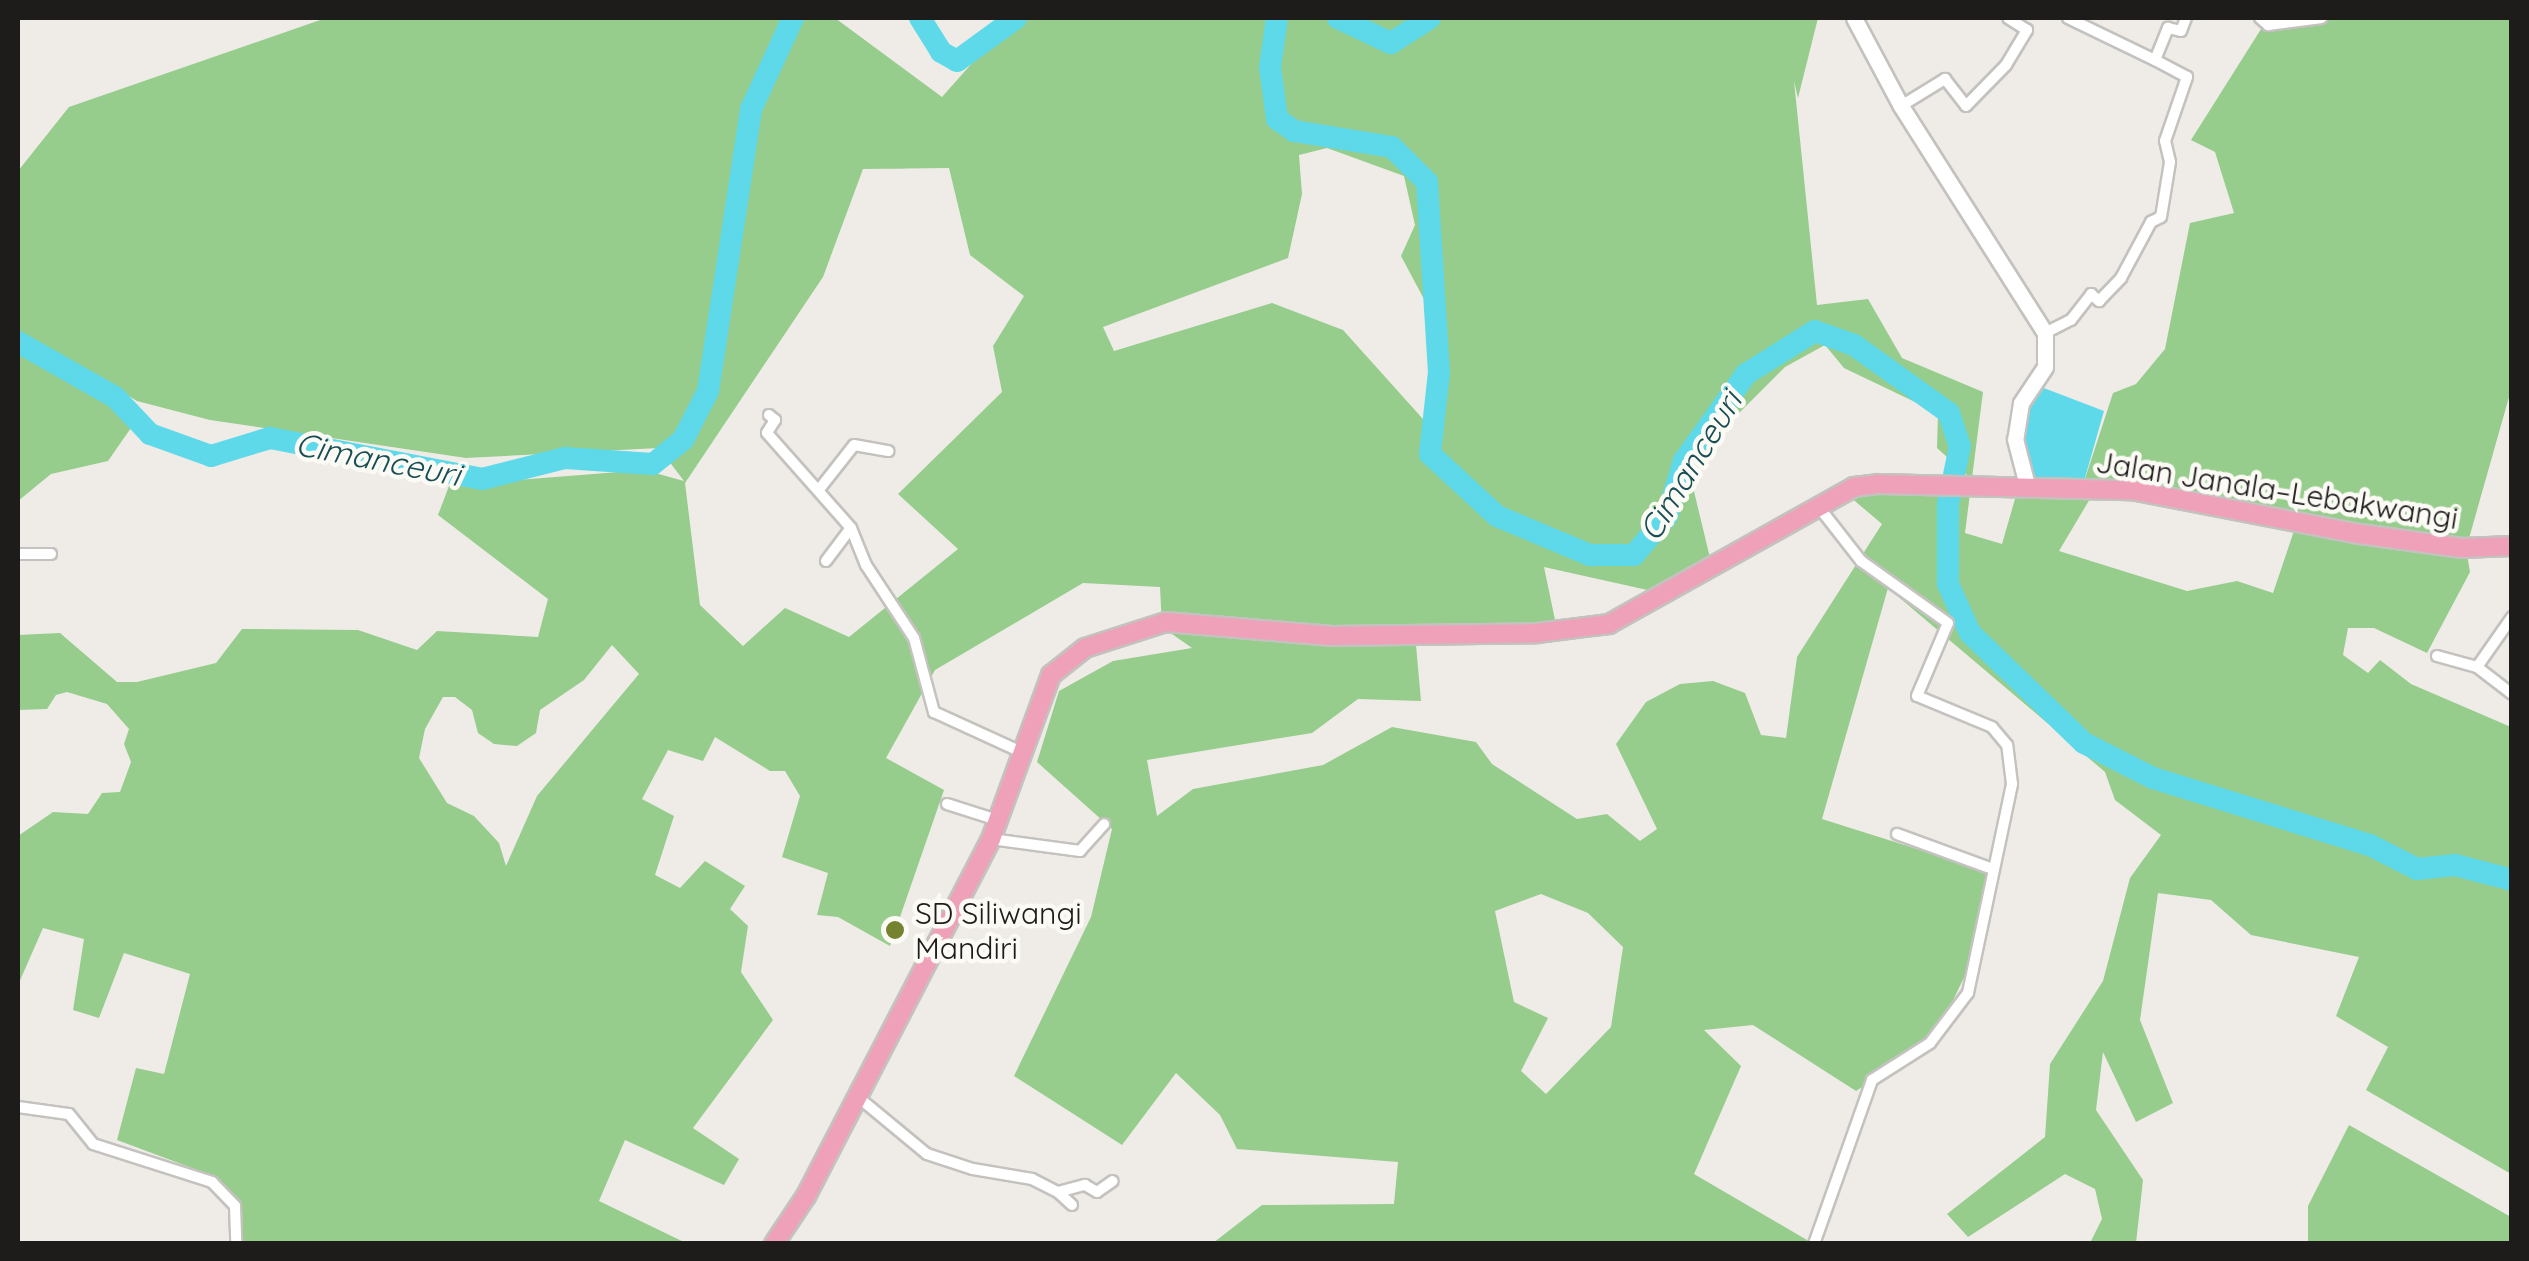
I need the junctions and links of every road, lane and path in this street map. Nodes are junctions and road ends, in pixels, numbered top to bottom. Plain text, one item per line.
1 (1854, 18) edge
2 (2008, 18) edge
3 (2035, 18) edge
4 (2068, 18) edge
5 (2186, 18) edge
6 (2260, 18) edge
7 (2322, 18) edge
8 (2028, 30) junction
9 (2155, 60) junction
10 (1900, 106) junction
11 (2045, 333) junction
12 (769, 414) dead end
13 (888, 451) dead end
14 (2027, 485) junction
15 (821, 487) junction
16 (1818, 506) junction
17 (851, 528) junction
18 (2512, 546) edge
19 (18, 554) edge
20 (51, 554) dead end
21 (826, 561) dead end
22 (2512, 617) edge
23 (2437, 656) dead end
24 (2477, 668) junction
25 (2512, 694) edge
26 (1019, 752) junction
27 (947, 804) dead end
28 (997, 820) junction
29 (1104, 824) dead end
30 (1897, 834) dead end
31 (991, 839) junction
32 (1990, 868) junction
33 (858, 1097) junction
34 (18, 1107) edge
35 (1113, 1181) dead end
36 (1058, 1192) junction
37 (1072, 1205) dead end
38 (236, 1244) edge
39 (774, 1244) edge
40 (1814, 1244) edge

1 - 10 street
2 - 8 street
3 - 8 street
4 - 9 street
5 - 9 street
6 - 7 street
8 - 10 street
9 - 11 street
10 - 11 street
11 - 14 street
12 - 15 street
13 - 15 street
14 - 16 main road, Jalan Janala–Lebakwangi
14 - 18 main road, Jalan Janala–Lebakwangi
15 - 17 street
16 - 26 main road
16 - 32 street
17 - 21 street
17 - 26 street
19 - 20 street
22 - 24 street
23 - 24 street
24 - 25 street
26 - 28 main road
27 - 28 street
28 - 31 main road
29 - 31 street
30 - 32 street
31 - 33 main road
32 - 40 street
33 - 36 street
33 - 39 main road
34 - 38 street
35 - 36 street
36 - 37 street

